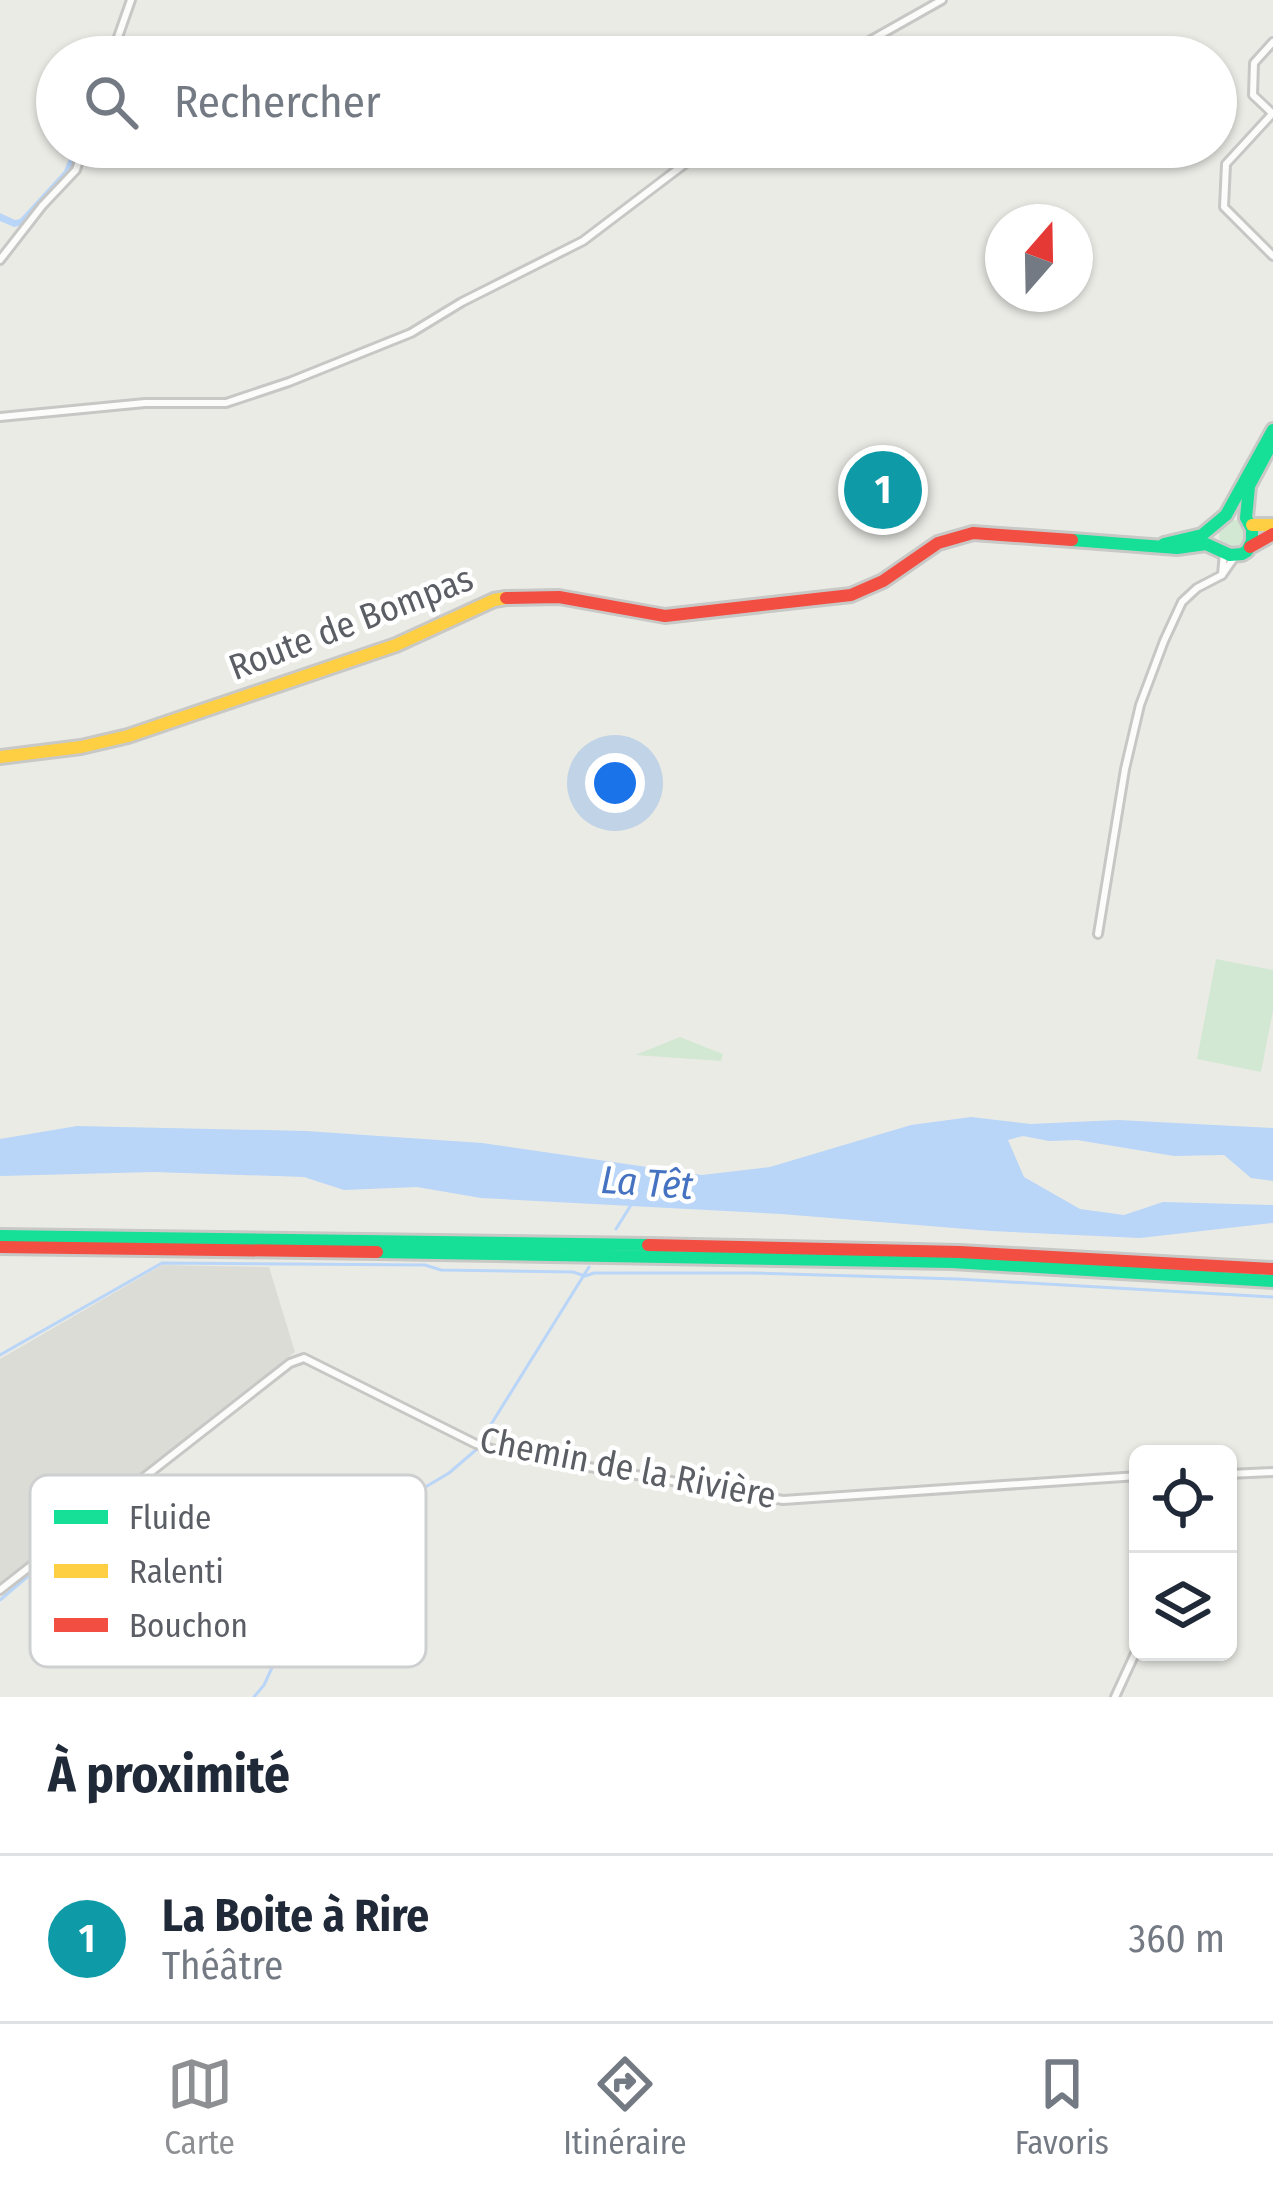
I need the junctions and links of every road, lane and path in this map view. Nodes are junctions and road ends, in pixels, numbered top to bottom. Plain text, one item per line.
1 (131, 0) edge
2 (942, 0) edge
3 (118, 36) edge
4 (878, 36) edge
5 (1273, 42) edge
6 (1273, 114) edge
7 (1237, 152) edge
8 (77, 168) edge
9 (679, 168) edge
10 (1226, 168) edge
11 (1273, 256) edge
12 (0, 260) edge
13 (0, 417) edge
14 (1273, 430) edge
15 (1273, 442) edge
16 (1220, 521) junction
17 (1249, 522) junction
18 (1273, 530) edge
19 (1140, 546) junction
20 (1250, 547) junction
21 (1226, 552) junction
22 (0, 757) edge
23 (1098, 934) dead end
24 (0, 1236) edge
25 (0, 1247) edge
26 (1273, 1269) edge
27 (1273, 1281) edge
28 (1273, 1472) edge
29 (1237, 1474) edge
30 (147, 1475) edge
31 (1129, 1477) edge
32 (30, 1567) edge
33 (0, 1590) edge
34 (1132, 1661) edge
35 (1115, 1697) edge

1 - 3 street
2 - 4 street
5 - 6 street
6 - 7 street
8 - 12 street
9 - 13 street
10 - 11 street
14 - 16 main road
15 - 17 main road
16 - 17 main road
16 - 19 main road
16 - 21 main road
17 - 18 main road
17 - 20 main road
18 - 20 main road
19 - 21 main road
19 - 22 main road, Route de Bompas
20 - 21 main road
21 - 23 street
24 - 26 main road
25 - 27 main road
28 - 29 street
30 - 31 street, Chemin de la Rivière
32 - 33 street, Chemin de la Rivière
34 - 35 street

